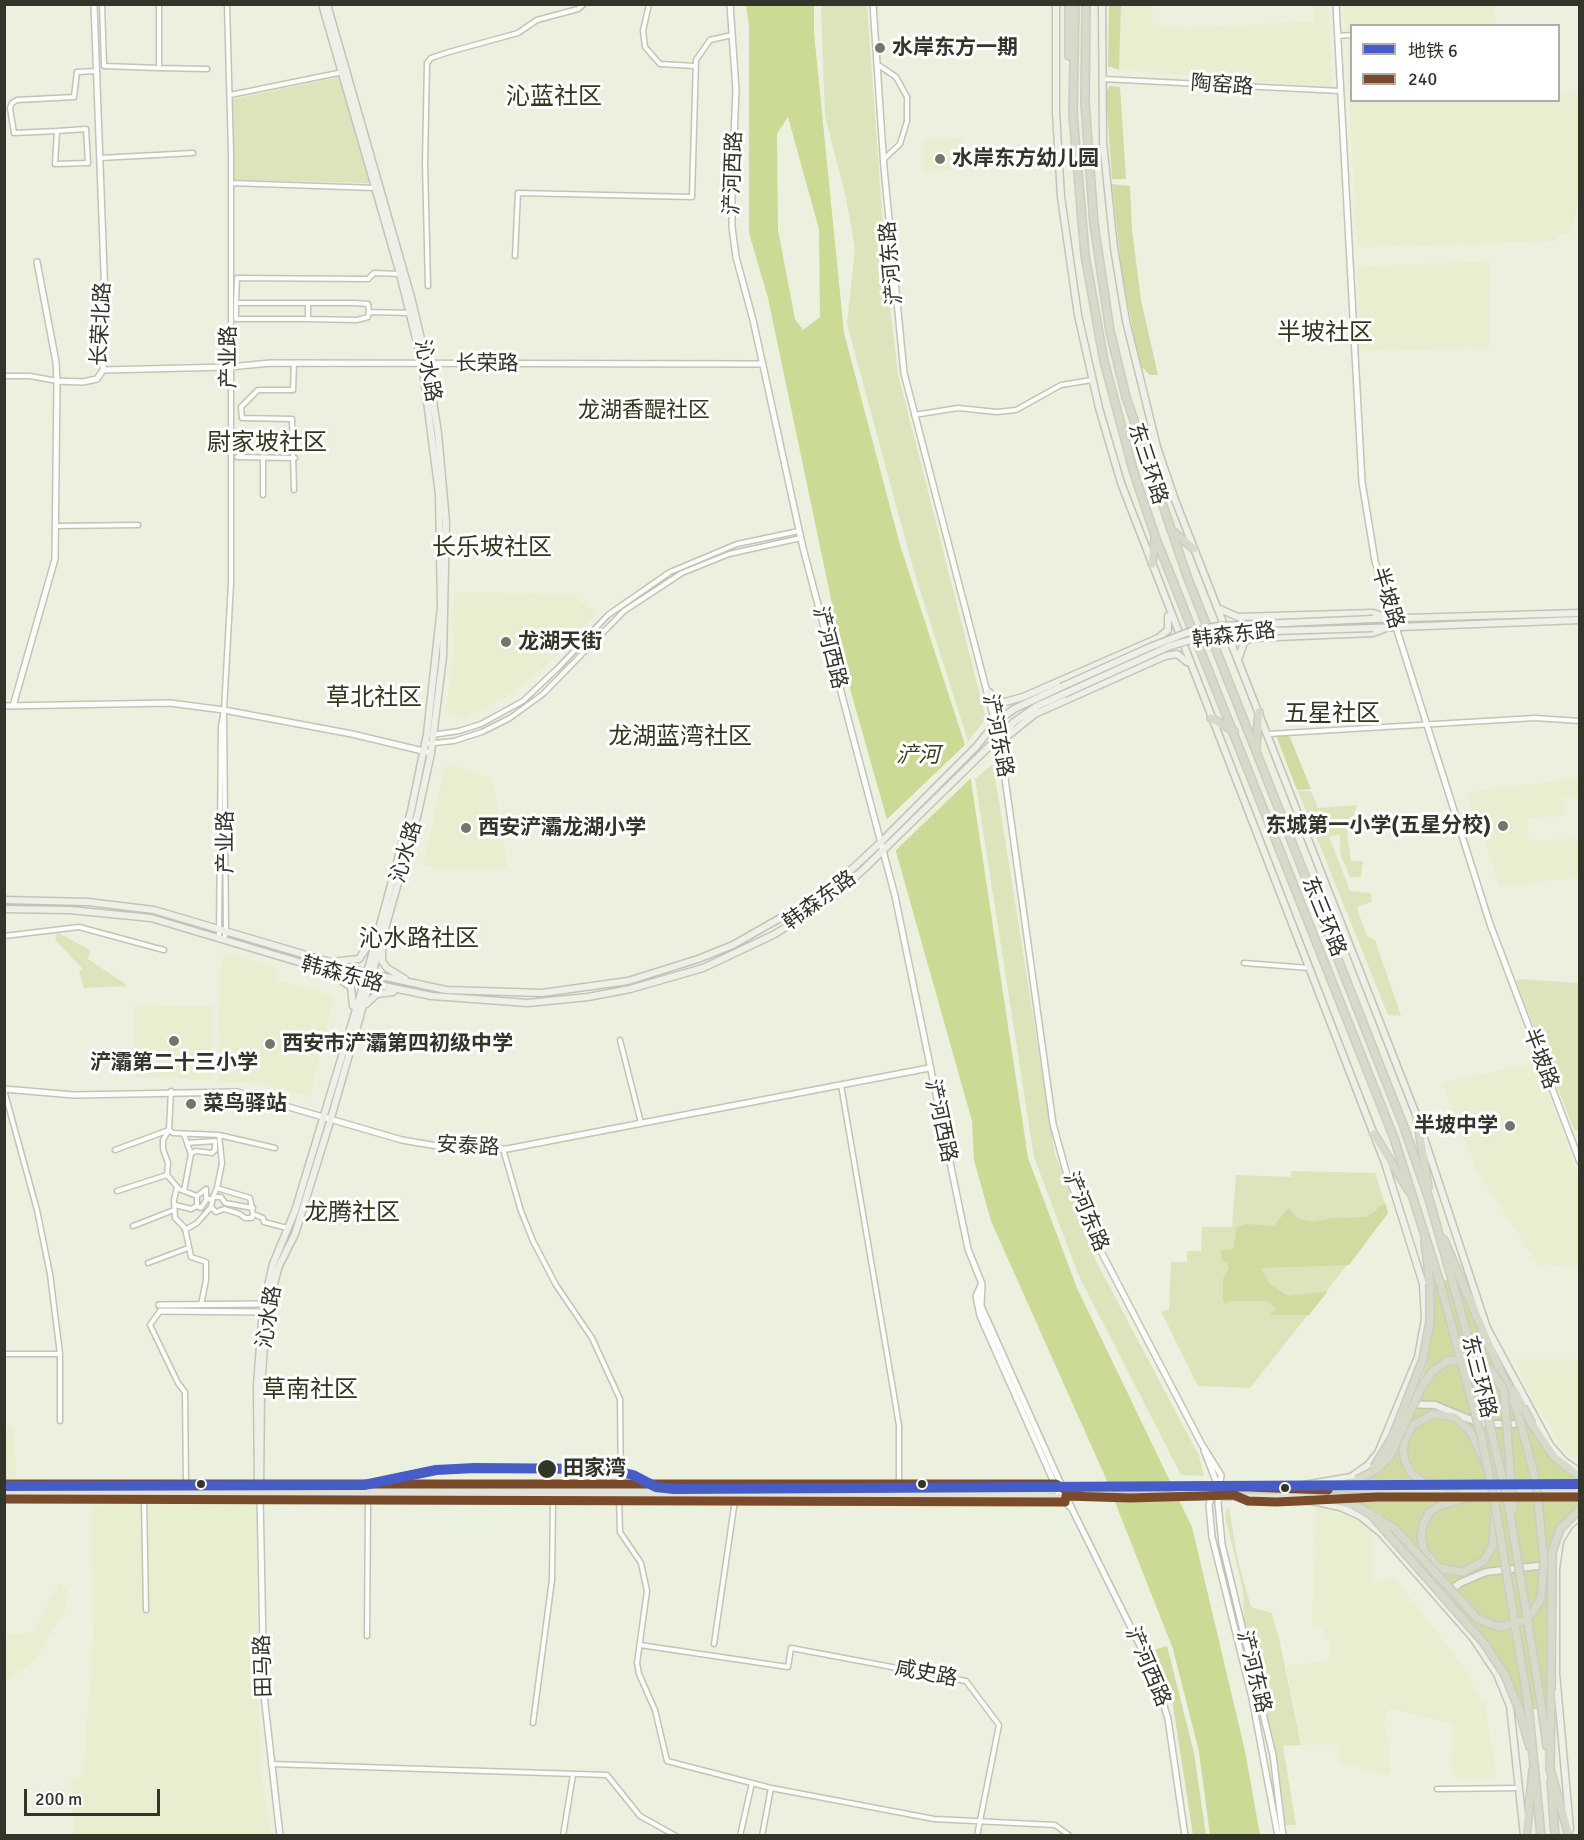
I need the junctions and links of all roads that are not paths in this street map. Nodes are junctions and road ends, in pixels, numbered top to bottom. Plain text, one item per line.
1 (94, 4) edge
2 (102, 4) edge
3 (159, 4) edge
4 (227, 4) edge
5 (322, 4) edge
6 (327, 4) edge
7 (584, 4) edge
8 (649, 4) edge
9 (730, 4) edge
10 (873, 4) edge
11 (1056, 4) edge
12 (1069, 4) edge
13 (1074, 4) edge
14 (1086, 4) edge
15 (1102, 4) edge
16 (1336, 4) edge
17 (732, 35) junction
18 (1350, 35) edge
19 (1338, 36) junction
20 (877, 63) junction
21 (695, 66) junction
22 (159, 68) junction
23 (207, 69) dead end
24 (1072, 70) junction
25 (98, 71) junction
26 (344, 72) junction
27 (1102, 79) junction
28 (1342, 92) junction
29 (230, 96) junction
30 (57, 131) junction
31 (193, 153) dead end
32 (100, 158) junction
33 (884, 160) junction
34 (231, 183) junction
35 (375, 188) junction
36 (515, 256) dead end
37 (37, 262) dead end
38 (399, 274) junction
39 (428, 286) dead end
40 (236, 303) junction
41 (308, 303) junction
42 (369, 312) junction
43 (410, 313) junction
44 (308, 319) junction
45 (294, 363) junction
46 (425, 364) junction
47 (762, 364) junction
48 (229, 367) junction
49 (103, 370) junction
50 (4, 376) edge
51 (1092, 380) junction
52 (57, 381) junction
53 (913, 415) junction
54 (237, 457) dead end
55 (263, 457) junction
56 (294, 458) junction
57 (294, 490) dead end
58 (263, 495) dead end
59 (138, 525) dead end
60 (56, 526) junction
61 (1169, 528) junction
62 (799, 531) junction
63 (1155, 536) junction
64 (801, 538) junction
65 (1194, 549) junction
66 (1152, 564) junction
67 (1166, 603) junction
68 (1217, 606) junction
69 (1580, 613) edge
70 (1393, 618) junction
71 (1580, 620) edge
72 (1395, 626) junction
73 (1239, 660) junction
74 (1193, 671) junction
75 (1044, 688) junction
76 (1063, 690) junction
77 (989, 692) junction
78 (1023, 697) junction
79 (1037, 697) junction
80 (4, 706) edge
81 (13, 706) junction
82 (224, 710) junction
83 (1259, 712) junction
84 (1211, 718) junction
85 (1580, 721) edge
86 (996, 722) junction
87 (1426, 724) junction
88 (1234, 731) junction
89 (1268, 734) junction
90 (430, 735) junction
91 (1000, 739) junction
92 (429, 744) junction
93 (1256, 749) junction
94 (428, 753) junction
95 (882, 841) junction
96 (884, 849) junction
97 (4, 900) edge
98 (4, 909) edge
99 (380, 924) junction
100 (224, 929) junction
101 (384, 932) junction
102 (4, 936) edge
103 (222, 938) junction
104 (164, 950) dead end
105 (328, 959) junction
106 (1244, 963) dead end
107 (1311, 968) junction
108 (320, 969) junction
109 (369, 973) junction
110 (366, 982) junction
111 (419, 985) junction
112 (413, 992) junction
113 (352, 1016) junction
114 (358, 1021) junction
115 (620, 1040) dead end
116 (929, 1068) junction
117 (841, 1084) junction
118 (5, 1089) edge
119 (171, 1092) junction
120 (1417, 1117) junction
121 (327, 1118) junction
122 (641, 1124) junction
123 (169, 1130) junction
124 (184, 1134) junction
125 (1374, 1134) junction
126 (219, 1135) junction
127 (187, 1143) junction
128 (275, 1148) dead end
129 (503, 1149) junction
130 (115, 1150) dead end
131 (191, 1154) junction
132 (1580, 1162) edge
133 (168, 1175) junction
134 (177, 1186) junction
135 (217, 1188) junction
136 (117, 1191) dead end
137 (184, 1191) junction
138 (197, 1196) junction
139 (1414, 1198) junction
140 (210, 1199) junction
141 (1429, 1199) junction
142 (225, 1203) junction
143 (197, 1206) junction
144 (174, 1207) junction
145 (211, 1207) junction
146 (224, 1209) junction
147 (253, 1211) junction
148 (1435, 1219) junction
149 (1422, 1221) junction
150 (133, 1226) dead end
151 (287, 1228) junction
152 (185, 1230) junction
153 (188, 1248) junction
154 (148, 1263) dead end
155 (982, 1284) junction
156 (264, 1305) junction
157 (160, 1308) joint
158 (201, 1308) junction
159 (262, 1312) junction
160 (4, 1354) edge
161 (60, 1354) junction
162 (1400, 1404) junction
163 (1520, 1408) junction
164 (1533, 1420) junction
165 (60, 1421) dead end
166 (1487, 1467) junction
167 (1580, 1472) edge
168 (1580, 1477) edge
169 (1355, 1481) junction
170 (4, 1484) edge
171 (186, 1485) junction
172 (300, 1485) junction
173 (1218, 1486) junction
174 (1293, 1487) junction
175 (898, 1488) junction
176 (1580, 1489) edge
177 (4, 1490) edge
178 (1458, 1490) junction
179 (259, 1491) junction
180 (313, 1491) junction
181 (1308, 1492) junction
182 (620, 1493) junction
183 (1061, 1493) junction
184 (1234, 1495) junction
185 (1215, 1496) junction
186 (4, 1497) edge
187 (1377, 1497) junction
188 (1468, 1497) junction
189 (1580, 1497) edge
190 (735, 1498) junction
191 (144, 1499) junction
192 (553, 1499) junction
193 (368, 1500) junction
194 (1337, 1500) junction
195 (1312, 1502) junction
196 (1495, 1503) junction
197 (1355, 1505) junction
198 (1580, 1509) edge
199 (1580, 1516) edge
200 (1515, 1537) junction
201 (1556, 1565) junction
202 (1438, 1599) junction
203 (146, 1610) dead end
204 (367, 1636) dead end
205 (714, 1644) dead end
206 (640, 1645) junction
207 (533, 1723) dead end
208 (1534, 1761) junction
209 (270, 1764) junction
210 (1550, 1769) junction
211 (573, 1775) junction
212 (753, 1783) junction
213 (771, 1788) junction
214 (1520, 1788) junction
215 (1437, 1789) dead end
216 (980, 1822) junction
217 (280, 1836) edge
218 (563, 1836) edge
219 (676, 1836) edge
220 (740, 1836) edge
221 (762, 1836) edge
222 (977, 1836) edge
223 (1070, 1836) edge
224 (1185, 1836) edge
225 (1278, 1836) edge
226 (1283, 1836) edge
227 (1525, 1836) edge
228 (1541, 1836) edge
229 (1556, 1836) edge
230 (1570, 1836) edge

1 - 25 street, 长荣北路
2 - 22 street
3 - 22 street
4 - 29 street, 产业路
5 - 26 main road, 沁水路
6 - 26 main road, 沁水路
7 - 39 street
8 - 21 street
9 - 17 street, 浐河西路
10 - 20 street, 浐河东路
11 - 51 main road
12 - 24 highway
13 - 24 highway, 东三环路
14 - 61 highway, 东三环路
15 - 27 main road
16 - 19 street, 半坡路
17 - 21 street
17 - 47 street, 浐河西路
18 - 19 street
19 - 28 street, 半坡路
20 - 33 street, 浐河东路
20 - 33 street
21 - 36 street
22 - 23 street
24 - 63 highway, 东三环路
25 - 30 street
25 - 32 street, 长荣北路
26 - 29 street
26 - 35 main road, 沁水路
26 - 46 main road, 沁水路
27 - 28 street, 陶窑路
27 - 65 main road
28 - 70 street, 半坡路
29 - 34 street, 产业路
30 - 30 street
31 - 32 street
32 - 49 street, 长荣北路
33 - 53 street, 浐河东路
34 - 35 street
34 - 48 street, 产业路
35 - 38 main road, 沁水路
37 - 52 street
38 - 40 street
38 - 43 main road, 沁水路
40 - 41 street
40 - 44 street
41 - 42 street
41 - 44 street
42 - 43 street
42 - 44 street
43 - 46 main road, 沁水路
45 - 46 street, 长荣路
45 - 48 street, 长荣路
45 - 56 street
46 - 47 street, 长荣路
46 - 90 main road, 沁水路
47 - 62 street, 浐河西路
48 - 49 street, 长荣路
48 - 82 street, 产业路
49 - 52 street, 长荣北路
50 - 52 street
51 - 53 street
51 - 66 main road
52 - 60 street
53 - 77 street, 浐河东路
54 - 55 street
55 - 56 street
55 - 58 street
56 - 57 street
59 - 60 street
60 - 81 street
61 - 65 highway
61 - 93 highway, 东三环路
62 - 64 street, 浐河西路
62 - 90 street
63 - 66 highway
63 - 88 highway, 东三环路
64 - 92 street
64 - 95 street, 浐河西路
65 - 68 main road
66 - 67 main road
67 - 74 main road
67 - 75 main road
68 - 70 main road
68 - 73 main road
69 - 70 main road, 韩森东路
70 - 72 street, 半坡路
70 - 76 main road, 韩森东路, bridge
71 - 72 main road, 韩森东路
72 - 73 main road
72 - 76 main road, 韩森东路, bridge
72 - 87 street, 半坡路
73 - 83 main road
74 - 84 main road
74 - 91 main road
75 - 78 main road
75 - 79 street
76 - 79 main road, 韩森东路
76 - 91 main road, 韩森东路
77 - 78 main road
77 - 86 street, 浐河东路
78 - 79 street
79 - 86 main road, 韩森东路
80 - 81 street
81 - 82 street
82 - 94 street
82 - 100 street, 产业路
83 - 89 main road
83 - 93 highway
84 - 88 highway
84 - 107 main road
85 - 87 street
86 - 91 street, 浐河东路
86 - 95 main road, 韩森东路
87 - 89 street
87 - 132 street, 半坡路
88 - 139 highway, 东三环路
89 - 120 main road
90 - 92 main road, 沁水路
91 - 96 main road, 韩森东路
91 - 173 street, 浐河东路
92 - 94 main road, 沁水路
93 - 141 highway, 东三环路
94 - 99 main road, 沁水路
94 - 101 main road, 沁水路
95 - 96 street, 浐河西路
95 - 111 main road, 韩森东路
96 - 112 main road, 韩森东路
96 - 116 street, 浐河西路
97 - 100 main road, 韩森东路
98 - 103 main road, 韩森东路
99 - 105 main road
99 - 109 main road, 沁水路
100 - 103 street, 产业路
100 - 105 main road, 韩森东路
101 - 109 main road, 沁水路
101 - 111 main road
102 - 104 street
103 - 108 main road, 韩森东路
105 - 109 main road, 韩森东路
106 - 107 street
107 - 125 main road
108 - 110 main road, 韩森东路
108 - 113 main road
109 - 110 main road, 沁水路
109 - 111 main road, 韩森东路
110 - 112 main road, 韩森东路
110 - 113 main road, 沁水路
110 - 114 main road, 沁水路
112 - 114 main road
113 - 121 main road, 沁水路
114 - 121 main road, 沁水路
115 - 122 street
116 - 117 street, 安泰路
116 - 155 street, 浐河西路
117 - 122 street, 安泰路
117 - 175 street
118 - 119 street, 安泰路
118 - 161 street
119 - 121 street, 安泰路
119 - 123 street
120 - 141 highway
120 - 164 main road
121 - 129 street, 安泰路
121 - 151 main road, 沁水路
121 - 179 main road, 沁水路
122 - 129 street, 安泰路
123 - 124 street
123 - 130 street
123 - 133 street
124 - 126 street
124 - 127 street
125 - 139 highway
125 - 162 main road
126 - 128 street
126 - 135 street
127 - 131 street
127 - 131 street
129 - 182 street
131 - 137 street
133 - 134 street
133 - 136 street
134 - 137 street
134 - 144 street
135 - 140 street
135 - 147 street
137 - 138 street
138 - 140 street
138 - 143 street
139 - 149 highway, 东三环路
140 - 142 street
140 - 143 street
140 - 145 street
141 - 148 highway, 东三环路
142 - 146 street
142 - 147 street
143 - 144 street
144 - 150 street
144 - 152 street
145 - 146 street
145 - 152 street
146 - 147 street
147 - 151 street
148 - 163 highway
148 - 200 highway, 东三环路, bridge
149 - 166 highway, 东三环路, bridge
149 - 169 highway, bridge
151 - 156 main road, 沁水路
152 - 153 street
153 - 154 street
153 - 158 street
155 - 183 street, 浐河西路
155 - 183 street, 浐河西路
156 - 158 street
156 - 159 main road, 沁水路
157 - 158 street
157 - 171 street
158 - 159 street
159 - 179 main road, 沁水路
160 - 161 street
161 - 165 street
162 - 164 main road
162 - 174 main road
163 - 164 highway, bridge
163 - 197 highway, bridge
164 - 167 main road
164 - 168 highway
166 - 178 highway, bridge
166 - 196 highway, 东三环路, bridge
169 - 181 highway
169 - 200 highway, bridge
170 - 171 street
171 - 179 street
172 - 179 street
172 - 180 main road
172 - 182 street
173 - 174 main road
173 - 183 main road
173 - 185 street, 浐河东路
174 - 181 main road
175 - 182 main road
175 - 183 main road
176 - 178 main road
177 - 179 main road
178 - 181 main road
179 - 180 main road
179 - 186 main road
179 - 191 street
179 - 192 main road
179 - 193 street
179 - 209 street, 田马路
180 - 182 main road
181 - 184 main road
181 - 187 main road
181 - 194 highway
182 - 190 main road
182 - 192 main road
182 - 206 street
183 - 185 main road
183 - 190 main road
183 - 224 street, 浐河西路
184 - 185 main road
184 - 195 main road
185 - 225 street, 浐河东路
185 - 226 street, 浐河东路
186 - 191 street
187 - 188 main road
187 - 194 main road
188 - 189 main road
188 - 196 highway, bridge
190 - 205 street
191 - 203 street
192 - 193 street
192 - 207 street
193 - 204 street
194 - 195 main road
194 - 197 highway, bridge
195 - 202 main road
196 - 208 highway, 东三环路, bridge
197 - 208 highway, bridge
198 - 210 highway, bridge
199 - 201 main road
200 - 210 highway, 东三环路, bridge
201 - 202 main road
201 - 230 main road
202 - 214 main road
206 - 212 street
206 - 216 street, 咸史路
208 - 227 highway
208 - 228 highway, 东三环路
209 - 211 street
209 - 217 street, 田马路
210 - 229 highway, 东三环路
210 - 230 highway
211 - 218 street
211 - 219 street
212 - 213 street
212 - 220 street
213 - 216 street
213 - 221 street
214 - 215 street
214 - 227 main road
216 - 222 street, 咸史路
216 - 223 street

